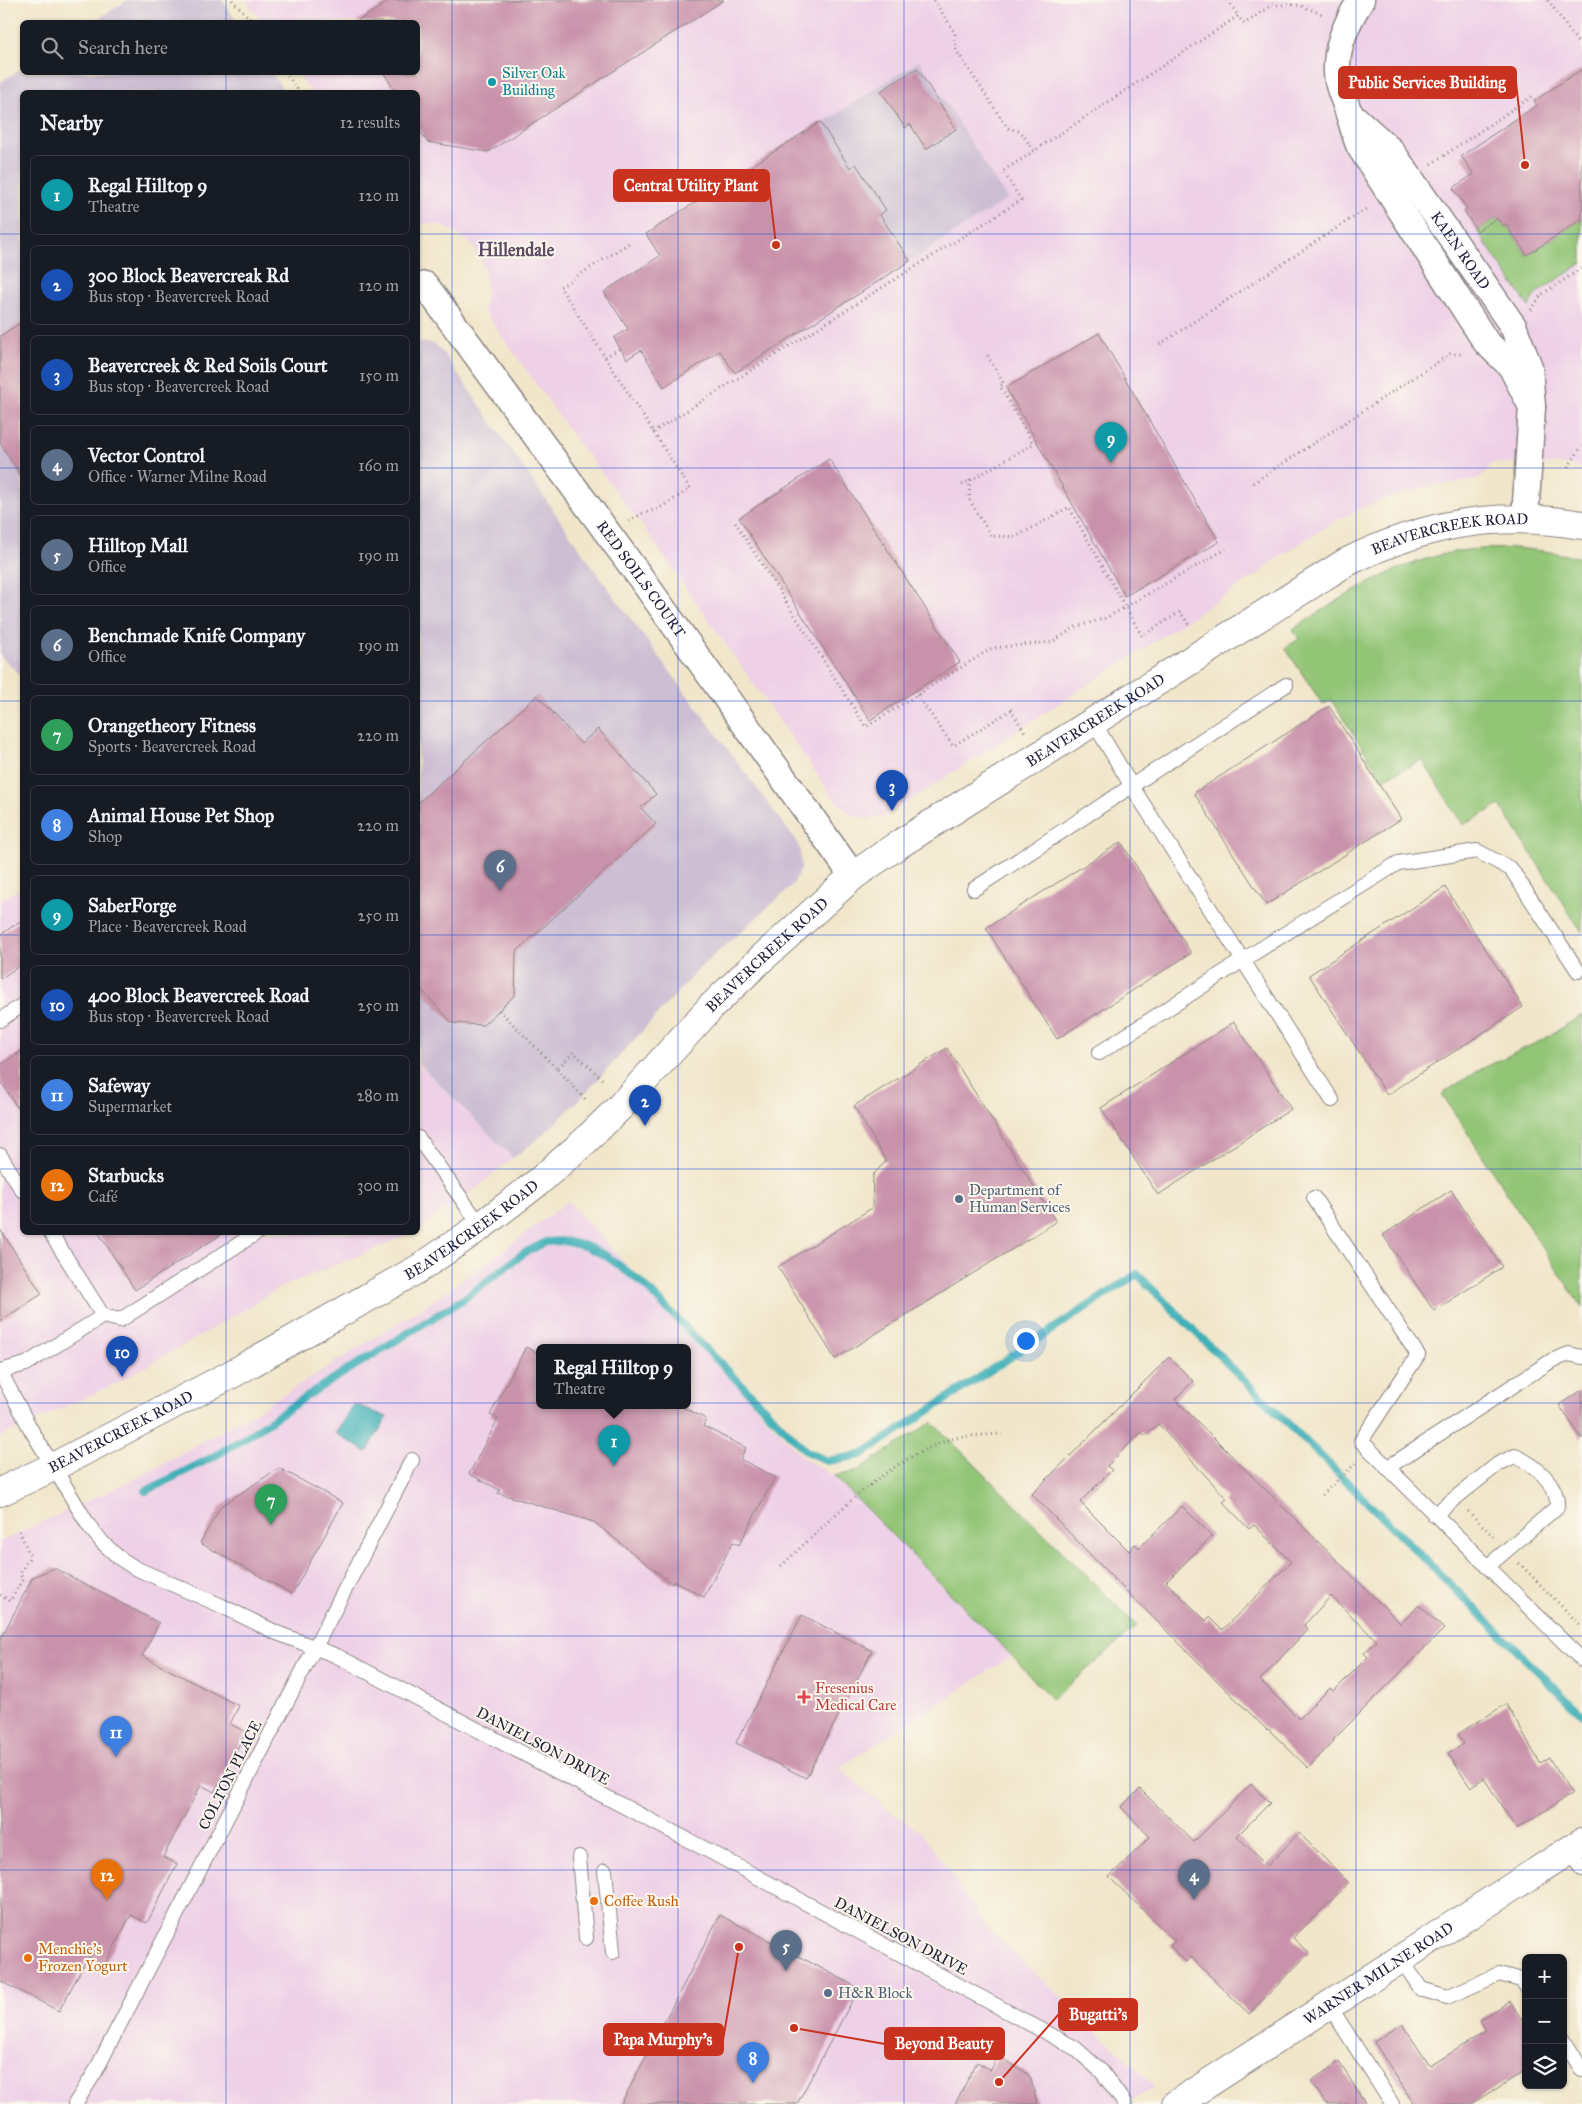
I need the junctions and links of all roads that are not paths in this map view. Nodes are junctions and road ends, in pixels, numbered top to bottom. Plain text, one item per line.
1 (1361, 0) edge
2 (425, 285) dead end
3 (1525, 519) junction
4 (1582, 525) edge
5 (1286, 685) dead end
6 (1093, 721) junction
7 (1131, 785) junction
8 (853, 876) junction
9 (974, 889) dead end
10 (1243, 960) junction
11 (1578, 971) dead end
12 (20, 1006) edge
13 (0, 1020) edge
14 (1099, 1053) dead end
15 (1332, 1100) dead end
16 (420, 1141) edge
17 (0, 1155) edge
18 (5, 1173) edge
19 (20, 1188) edge
20 (1314, 1198) dead end
21 (481, 1226) junction
22 (52, 1235) edge
23 (253, 1235) edge
24 (103, 1316) junction
25 (1582, 1357) edge
26 (0, 1371) edge
27 (412, 1460) dead end
28 (53, 1467) junction
29 (1387, 1468) junction
30 (0, 1492) edge
31 (1434, 1515) junction
32 (1487, 1567) junction
33 (314, 1648) junction
34 (1582, 1660) edge
35 (1577, 1854) edge
36 (579, 1857) dead end
37 (605, 1871) dead end
38 (586, 1938) dead end
39 (614, 1952) dead end
40 (1401, 1959) junction
41 (1522, 1981) edge
42 (1329, 2006) junction
43 (1566, 2044) edge
44 (1582, 2070) edge
45 (75, 2104) edge
46 (1126, 2104) edge
47 (1176, 2104) edge
48 (1392, 2104) edge

1 - 3 street, KAEN ROAD
2 - 8 street, RED SOILS COURT
3 - 4 main road, BEAVERCREEK ROAD
3 - 6 main road, BEAVERCREEK ROAD
5 - 7 lane
6 - 7 lane
6 - 8 main road, BEAVERCREEK ROAD
7 - 9 lane
7 - 10 lane
8 - 21 main road, BEAVERCREEK ROAD
10 - 11 lane
10 - 14 lane
10 - 15 lane
12 - 13 lane
16 - 21 lane
17 - 18 lane
18 - 19 lane
20 - 29 lane
21 - 28 main road, BEAVERCREEK ROAD
22 - 24 lane
23 - 24 lane
24 - 26 lane
25 - 29 lane
26 - 28 lane, DANIELSON DRIVE
27 - 33 lane, COLTON PLACE
28 - 30 main road, BEAVERCREEK ROAD
28 - 33 lane, DANIELSON DRIVE
29 - 31 lane
31 - 32 lane
31 - 32 lane
32 - 34 lane
33 - 45 lane, COLTON PLACE
33 - 46 lane, DANIELSON DRIVE
35 - 40 main road, WARNER MILNE ROAD
36 - 38 lane
37 - 39 lane
40 - 41 lane
40 - 42 main road, WARNER MILNE ROAD
42 - 47 main road, WARNER MILNE ROAD
42 - 48 lane
43 - 44 lane

